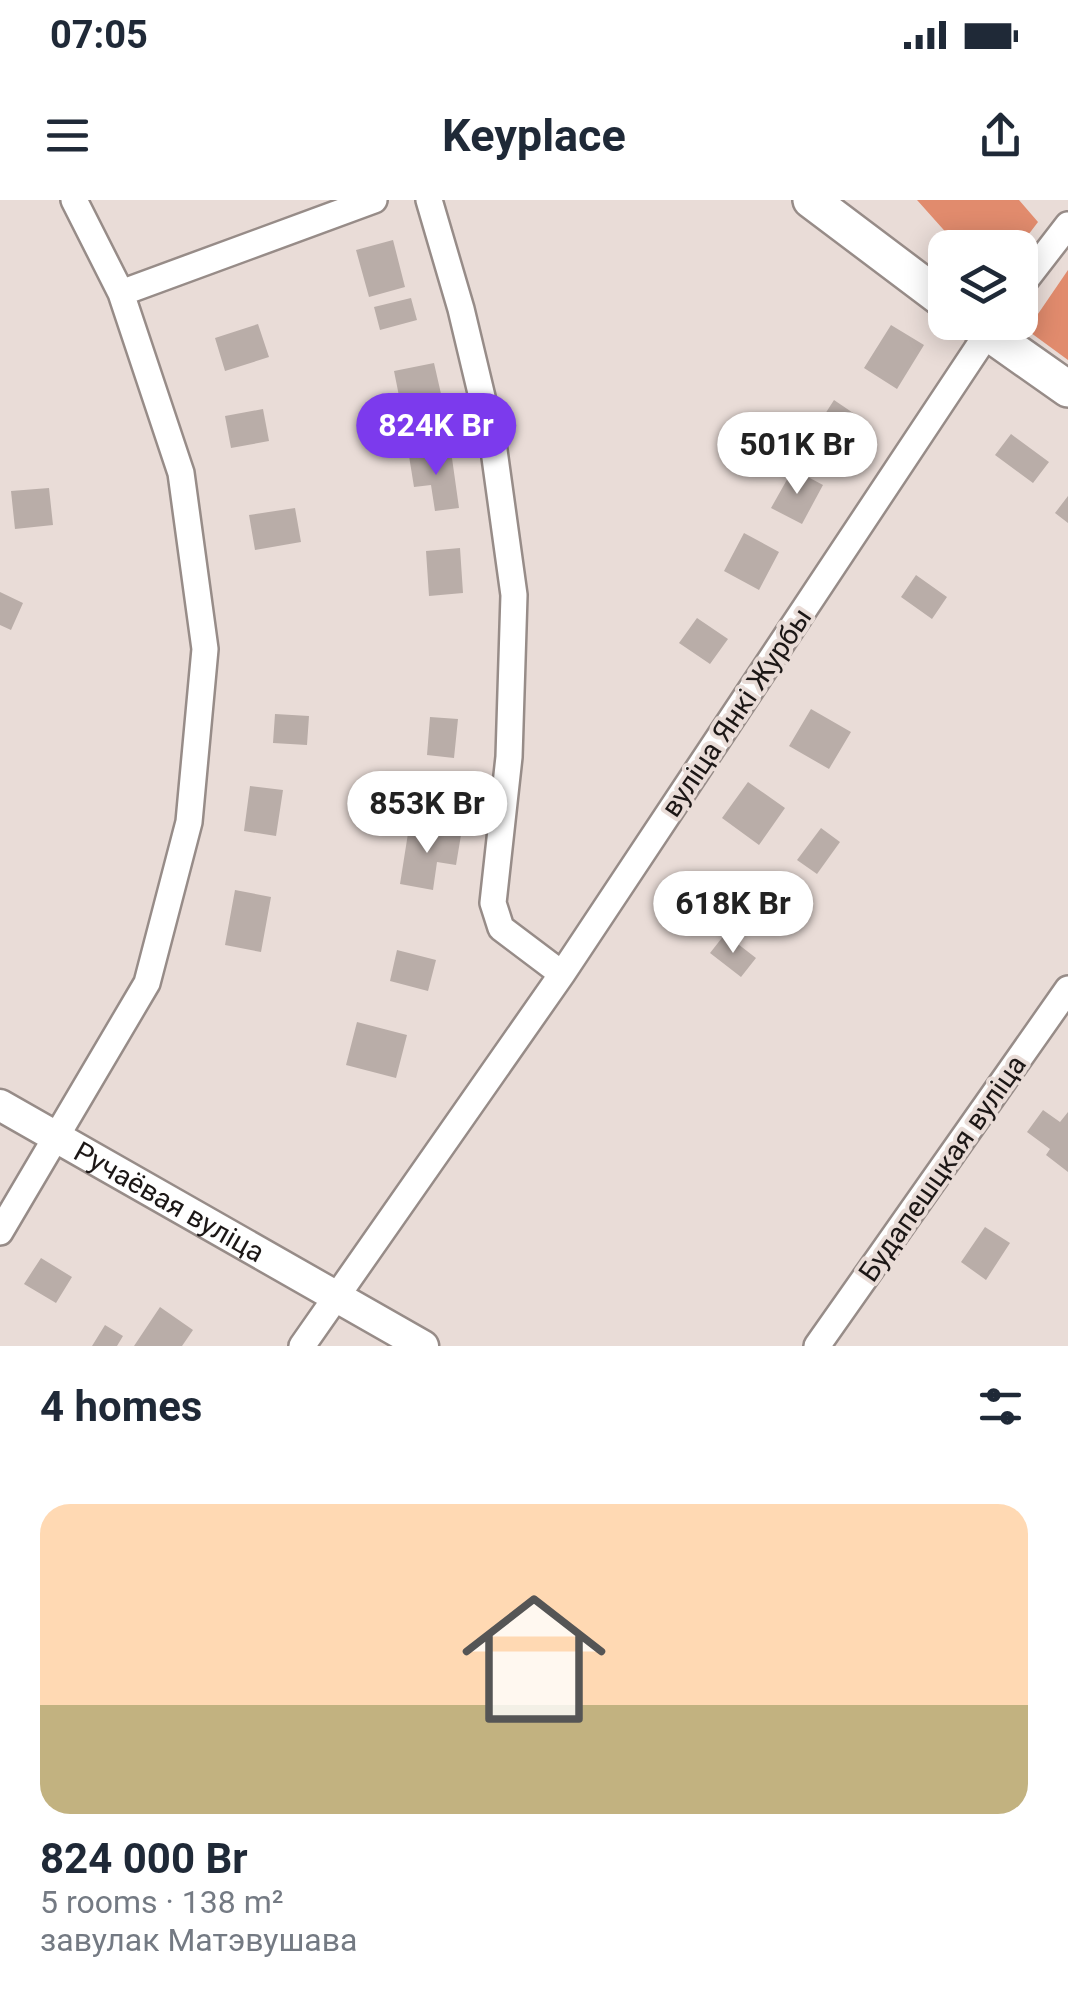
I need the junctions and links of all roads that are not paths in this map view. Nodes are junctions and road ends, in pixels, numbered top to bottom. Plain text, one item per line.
1 (74, 200) edge
2 (374, 200) edge
3 (429, 200) edge
4 (811, 200) edge
5 (1068, 225) edge
6 (1038, 264) edge
7 (928, 288) edge
8 (121, 293) junction
9 (976, 340) edge
10 (1003, 340) edge
11 (1068, 390) edge
12 (562, 974) junction
13 (1068, 990) edge
14 (0, 1105) edge
15 (56, 1139) junction
16 (0, 1232) edge
17 (338, 1296) junction
18 (302, 1346) edge
19 (422, 1346) edge
20 (817, 1346) edge

1 - 8 street
2 - 8 street
3 - 12 street
4 - 7 main road
5 - 6 street
8 - 15 street
9 - 12 street, вуліца Янкі Журбы
10 - 11 main road
12 - 17 street, вуліца Янкі Журбы
13 - 20 street, Будапешцкая вуліца
14 - 15 street, Ручаёвая вуліца
15 - 16 street
15 - 17 street, Ручаёвая вуліца
17 - 18 street, вуліца Янкі Журбы
17 - 19 street, Ручаёвая вуліца

